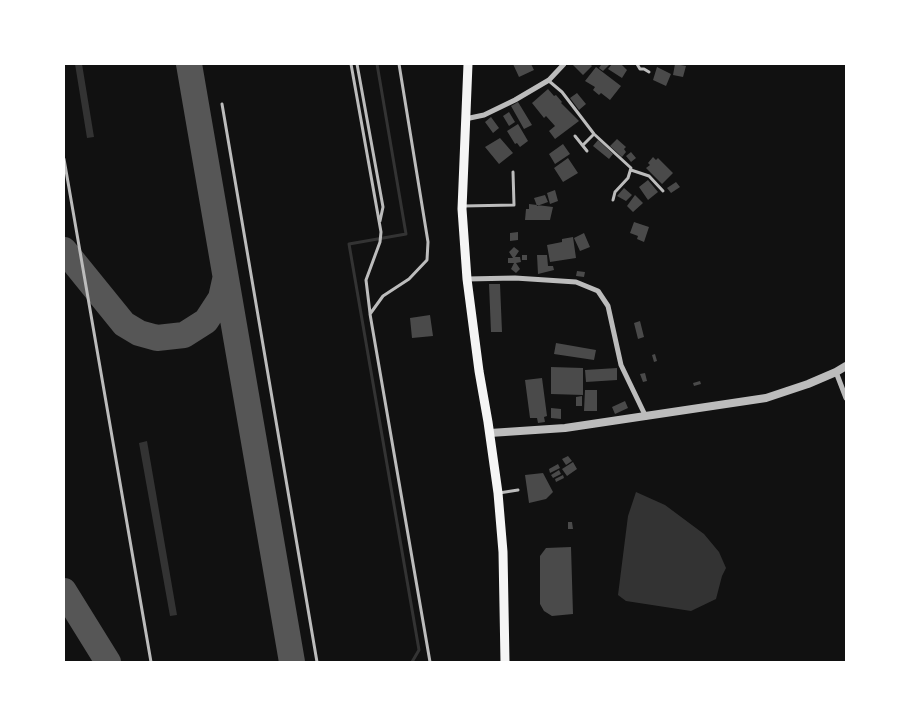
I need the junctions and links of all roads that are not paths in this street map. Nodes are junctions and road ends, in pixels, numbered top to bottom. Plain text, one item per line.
1 (351, 64) edge
2 (357, 64) edge
3 (399, 64) edge
4 (468, 64) edge
5 (564, 64) edge
6 (637, 64) edge
7 (649, 72) dead end
8 (548, 80) junction
9 (222, 104) dead end
10 (464, 120) junction
11 (594, 134) junction
12 (575, 136) dead end
13 (582, 146) junction
14 (587, 151) dead end
15 (64, 159) edge
16 (631, 170) junction
17 (513, 172) dead end
18 (663, 191) dead end
19 (613, 200) dead end
20 (462, 206) junction
21 (380, 224) junction
22 (467, 279) junction
23 (370, 314) junction
24 (846, 366) edge
25 (836, 372) junction
26 (846, 398) edge
27 (646, 417) junction
28 (490, 433) junction
29 (518, 490) dead end
30 (498, 493) junction
31 (150, 662) edge
32 (317, 662) edge
33 (430, 662) edge
34 (505, 662) edge

1 - 21 lane
2 - 21 lane
3 - 23 lane
4 - 10 main road
5 - 8 street
6 - 7 lane
8 - 10 street
8 - 11 lane
9 - 32 lane
10 - 20 main road
11 - 13 lane
11 - 16 lane
12 - 13 lane
13 - 14 lane
15 - 31 lane
16 - 18 lane
16 - 19 lane
17 - 20 lane
20 - 22 main road
21 - 23 lane
22 - 27 street
22 - 28 main road
23 - 33 lane
24 - 25 street
25 - 26 street
25 - 27 street
27 - 28 street
28 - 30 main road
29 - 30 lane
30 - 34 main road

